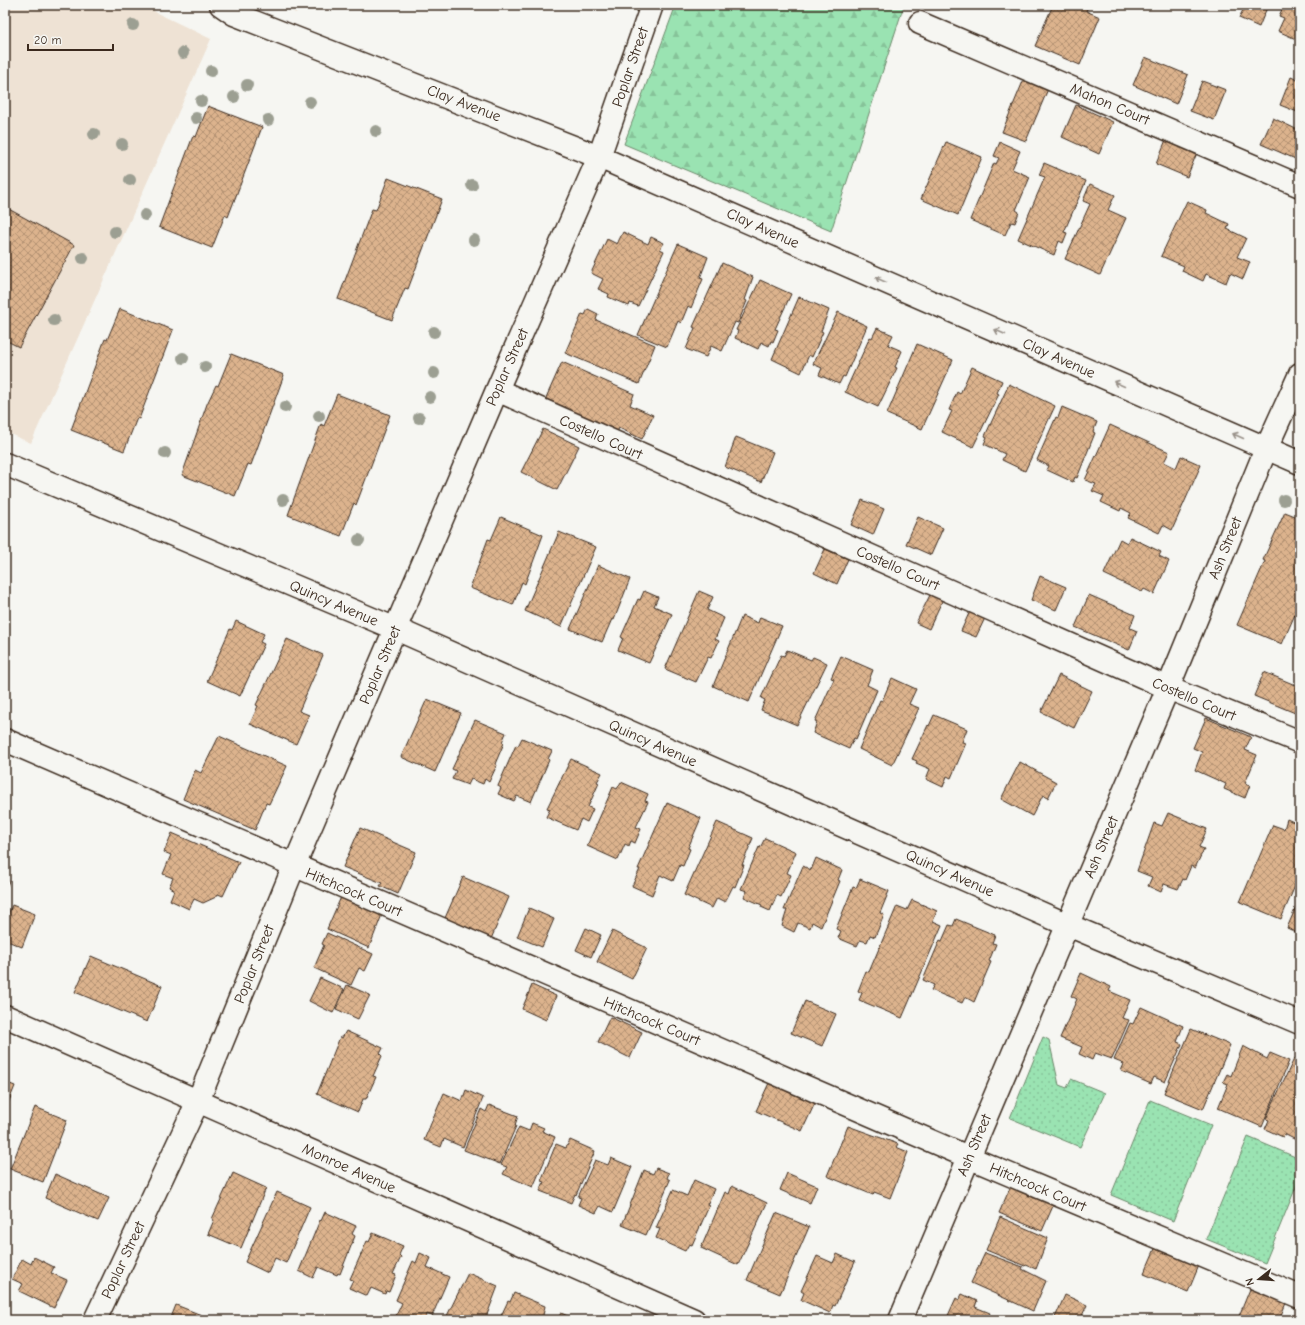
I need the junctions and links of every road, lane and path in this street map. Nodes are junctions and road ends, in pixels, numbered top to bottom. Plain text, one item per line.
1 (221, 5) edge
2 (652, 5) edge
3 (920, 23) dead end
4 (599, 157) junction
5 (1300, 186) edge
6 (1300, 374) edge
7 (496, 390) junction
8 (1266, 449) junction
9 (1300, 463) edge
10 (5, 464) edge
11 (396, 629) junction
12 (1168, 688) junction
13 (5, 740) edge
14 (1300, 742) edge
15 (294, 866) junction
16 (1068, 925) junction
17 (5, 1016) edge
18 (1300, 1023) edge
19 (198, 1101) junction
20 (968, 1157) junction
21 (1300, 1297) edge
22 (95, 1320) edge
23 (694, 1320) edge
24 (900, 1320) edge

1 - 4 street, Clay Avenue
2 - 4 street, Poplar Street
3 - 5 street, Mahon Court
4 - 7 street, Poplar Street
8 -> 4 street, Clay Avenue
6 - 8 street, Ash Street
7 - 11 street, Poplar Street
7 - 12 street, Costello Court
8 - 9 street, Clay Avenue
8 - 12 street, Ash Street
10 - 11 street, Quincy Avenue
11 - 15 street, Poplar Street
11 - 16 street, Quincy Avenue
12 - 14 street, Costello Court
12 - 16 street, Ash Street
13 - 15 street, Hitchcock Court
15 - 19 street, Poplar Street
15 - 20 street, Hitchcock Court
16 - 18 street, Quincy Avenue
16 - 20 street, Ash Street
17 - 19 street, Monroe Avenue
19 - 22 street, Poplar Street
19 - 23 street, Monroe Avenue
20 - 21 street, Hitchcock Court
20 - 24 street, Ash Street

